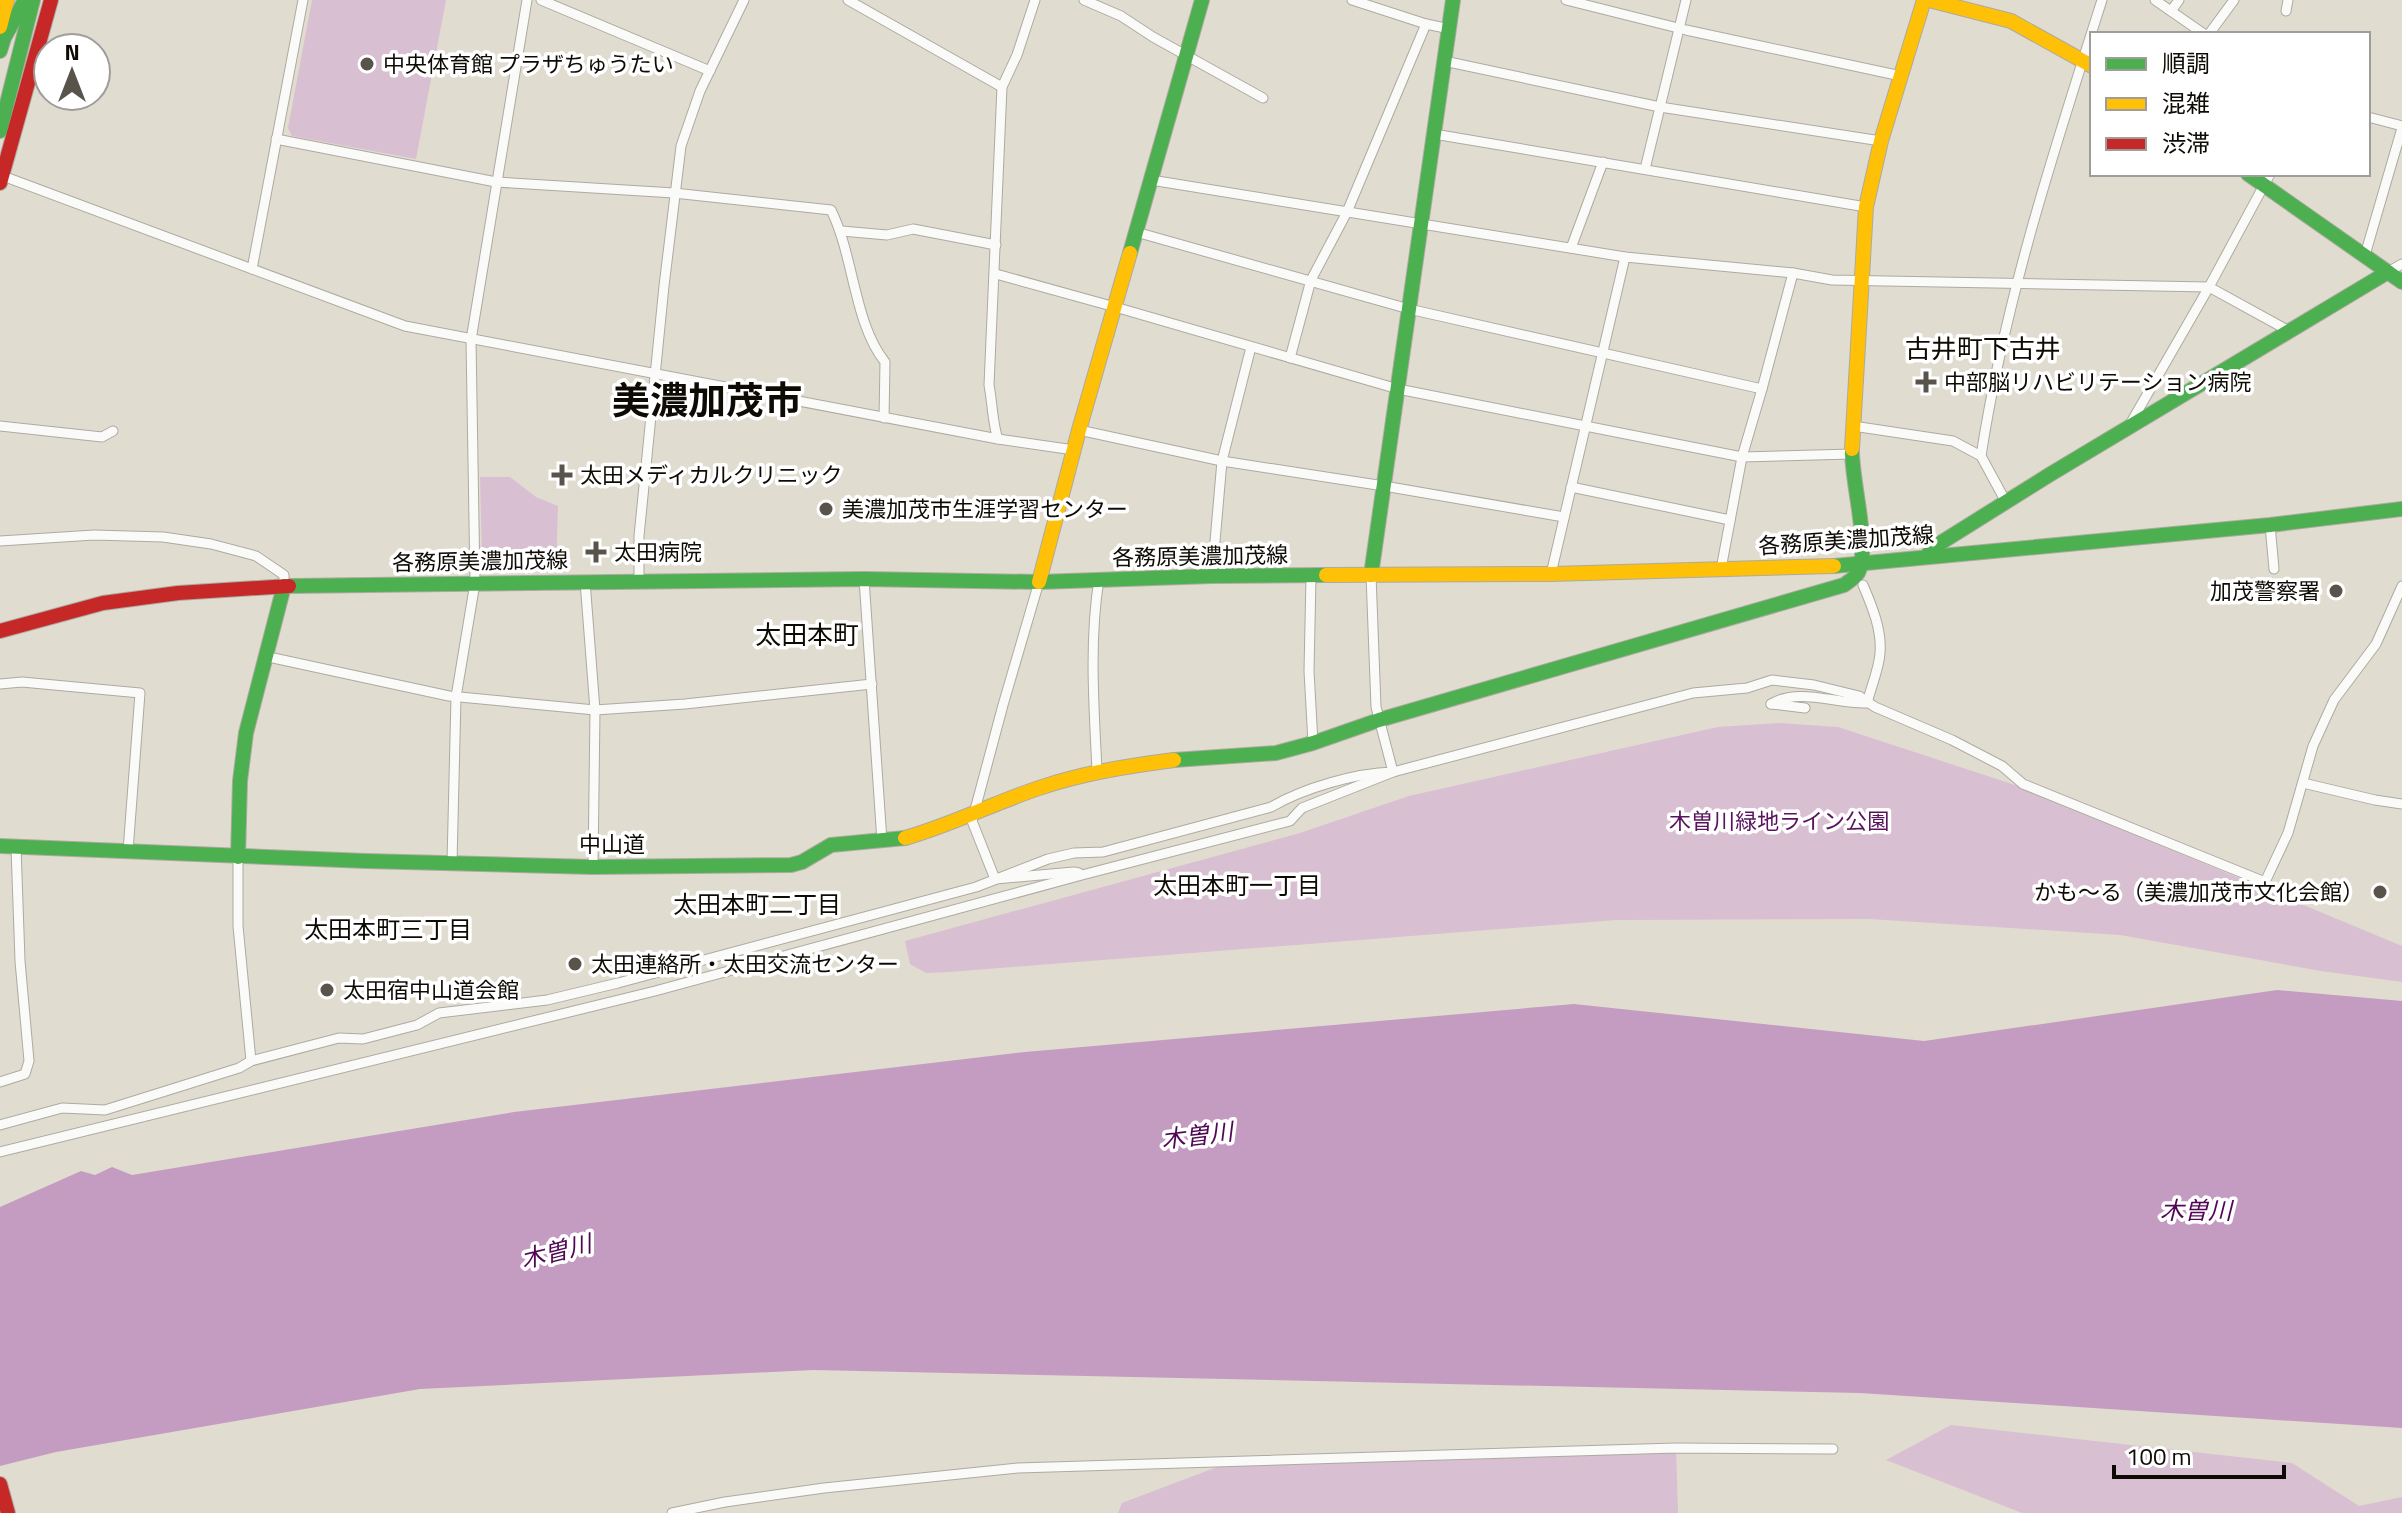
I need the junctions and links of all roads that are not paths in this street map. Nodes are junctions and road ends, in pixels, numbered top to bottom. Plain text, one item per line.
1 (7, 0) edge
2 (25, 0) edge
3 (33, 0) edge
4 (40, 0) edge
5 (51, 0) edge
6 (303, 0) edge
7 (527, 0) edge
8 (541, 0) edge
9 (744, 0) edge
10 (848, 0) edge
11 (1035, 0) edge
12 (1084, 0) edge
13 (1202, 0) edge
14 (1352, 0) edge
15 (1453, 0) edge
16 (1566, 0) edge
17 (1686, 0) edge
18 (1927, 0) edge
19 (2102, 0) edge
20 (2155, 0) edge
21 (2179, 0) edge
22 (2234, 0) edge
23 (2288, 0) edge
24 (2171, 11) junction
25 (2286, 11) dead end
26 (1426, 24) junction
27 (0, 27) edge
28 (1679, 28) junction
29 (1450, 29) junction
30 (2095, 32) edge
31 (2203, 32) edge
32 (2208, 32) edge
33 (0, 51) edge
34 (1186, 55) junction
35 (1444, 61) junction
36 (2088, 63) edge
37 (710, 71) junction
38 (1901, 76) junction
39 (1002, 87) junction
40 (1263, 98) dead end
41 (1660, 107) junction
42 (2370, 118) edge
43 (2402, 127) edge
44 (0, 131) edge
45 (1434, 134) junction
46 (276, 139) junction
47 (1881, 141) junction
48 (0, 153) edge
49 (1603, 162) junction
50 (1645, 169) junction
51 (1, 178) edge
52 (1151, 180) junction
53 (2267, 180) edge
54 (496, 182) junction
55 (674, 193) junction
56 (1866, 207) junction
57 (1347, 212) junction
58 (1422, 224) junction
59 (842, 231) junction
60 (1136, 232) junction
61 (996, 245) junction
62 (1571, 248) junction
63 (2365, 255) junction
64 (1625, 257) junction
65 (2402, 264) edge
66 (252, 269) junction
67 (2388, 272) junction
68 (1793, 273) junction
69 (996, 274) junction
70 (1311, 280) junction
71 (1861, 281) junction
72 (2402, 282) edge
73 (2017, 284) junction
74 (2209, 287) junction
75 (1115, 307) junction
76 (1409, 309) junction
77 (2291, 332) junction
78 (471, 340) junction
79 (1251, 347) junction
80 (1603, 351) junction
81 (1290, 358) junction
82 (656, 374) junction
83 (1398, 389) junction
84 (1762, 389) junction
85 (884, 418) junction
86 (0, 426) edge
87 (1853, 426) junction
88 (1585, 428) junction
89 (2127, 429) junction
90 (1079, 430) junction
91 (113, 431) dead end
92 (998, 439) junction
93 (1074, 450) junction
94 (1852, 454) junction
95 (1981, 456) junction
96 (1742, 457) junction
97 (1222, 461) junction
98 (1384, 486) junction
99 (1571, 487) junction
100 (2006, 502) junction
101 (2402, 509) edge
102 (1564, 517) junction
103 (1730, 520) junction
104 (2270, 525) junction
105 (0, 541) edge
106 (1926, 557) junction
107 (1861, 564) junction
108 (1721, 569) junction
109 (2274, 569) dead end
110 (1551, 574) junction
111 (1371, 575) junction
112 (1212, 576) junction
113 (1311, 577) junction
114 (864, 579) junction
115 (1099, 579) junction
116 (585, 581) junction
117 (639, 582) junction
118 (1039, 582) junction
119 (475, 583) junction
120 (1863, 585) dead end
121 (284, 586) junction
122 (2402, 586) edge
123 (0, 631) edge
124 (264, 656) junction
125 (0, 684) edge
126 (872, 684) junction
127 (456, 697) junction
128 (1867, 703) junction
129 (1805, 708) dead end
130 (595, 710) junction
131 (1379, 720) junction
132 (1313, 743) junction
133 (1097, 771) junction
134 (1393, 772) junction
135 (2303, 783) junction
136 (2402, 804) edge
137 (974, 813) junction
138 (882, 841) junction
139 (0, 846) edge
140 (16, 847) junction
141 (128, 851) junction
142 (238, 857) junction
143 (452, 863) junction
144 (593, 867) junction
145 (1082, 875) junction
146 (995, 879) junction
147 (251, 1061) junction
148 (0, 1082) edge
149 (0, 1125) edge
150 (0, 1152) edge
151 (1833, 1449) dead end
152 (0, 1484) edge
153 (8, 1513) edge
154 (672, 1513) edge

1 - 27 main road
2 - 33 main road
3 - 44 main road
4 - 48 main road
5 - 51 main road
6 - 46 street
7 - 54 street
8 - 37 street
9 - 37 street
10 - 39 street
11 - 39 street
12 - 34 street
13 - 34 main road
14 - 26 street
15 - 29 main road
16 - 28 street
17 - 28 street
18 - 36 main road
18 - 38 main road
19 - 30 street
20 - 24 street
21 - 24 street
22 - 32 street
23 - 25 street
24 - 31 street
26 - 29 street
26 - 57 street
28 - 38 street
28 - 41 street
29 - 35 main road
34 - 40 street
34 - 52 main road
35 - 41 street
35 - 45 main road
36 - 73 street
37 - 55 street
38 - 47 main road
39 - 61 street
41 - 47 street
41 - 50 street
42 - 43 street
43 - 63 street
45 - 49 street
45 - 58 main road
46 - 54 street
46 - 66 street
47 - 56 main road
49 - 50 street
49 - 62 street
50 - 56 street
51 - 66 street
52 - 57 street
52 - 60 main road
53 - 63 main road
53 - 74 street
54 - 55 street
54 - 78 street
55 - 59 street
55 - 82 street
56 - 71 main road
57 - 58 street
57 - 70 street
58 - 62 street
58 - 76 main road
59 - 61 street
59 - 85 street
60 - 70 street
60 - 75 main road
61 - 69 street
62 - 64 street
63 - 67 main road
64 - 68 street
64 - 80 street
65 - 67 street
66 - 78 street
67 - 72 main road
67 - 77 main road
68 - 71 street
68 - 84 street
69 - 75 street
69 - 92 street
70 - 76 street
70 - 81 street
71 - 73 street
71 - 87 main road
73 - 74 street
73 - 95 street
74 - 77 street
74 - 89 street
75 - 79 street
75 - 90 main road
76 - 80 street
76 - 83 main road
77 - 89 main road
78 - 82 street
78 - 119 street
79 - 81 street
79 - 97 street
80 - 84 street
80 - 88 street
81 - 83 street
82 - 85 street
82 - 117 street
83 - 88 street
83 - 98 main road
84 - 96 street
85 - 92 street
86 - 91 street
87 - 94 main road
87 - 95 street
88 - 96 street
88 - 99 street
89 - 100 main road
90 - 93 main road
90 - 97 street
92 - 93 street
93 - 118 main road
94 - 96 street
94 - 107 main road
95 - 100 street
96 - 103 street
97 - 98 street
97 - 112 street
98 - 102 street
98 - 111 main road
99 - 102 street
99 - 103 street
100 - 106 main road
101 - 104 main road, 各務原美濃加茂線
102 - 110 street
103 - 108 street
104 - 106 main road, 各務原美濃加茂線
104 - 109 street
105 - 121 street
106 - 107 main road, 各務原美濃加茂線
107 - 108 main road, 各務原美濃加茂線
107 - 131 main road, 中山道
108 - 110 main road, 各務原美濃加茂線
110 - 111 main road, 各務原美濃加茂線
111 - 113 main road, 各務原美濃加茂線
111 - 131 street
112 - 113 main road, 各務原美濃加茂線
112 - 115 main road, 各務原美濃加茂線
113 - 132 street
114 - 117 main road, 各務原美濃加茂線
114 - 118 main road, 各務原美濃加茂線
114 - 126 street
115 - 118 main road, 各務原美濃加茂線
115 - 133 street
116 - 117 main road, 各務原美濃加茂線
116 - 119 main road, 各務原美濃加茂線
116 - 130 street
118 - 137 street
119 - 121 main road, 各務原美濃加茂線
119 - 127 street
120 - 128 street
121 - 123 main road, 各務原美濃加茂線
121 - 124 main road
122 - 135 street
124 - 127 street
124 - 142 main road
125 - 141 street
126 - 130 street
126 - 138 street
127 - 130 street
127 - 143 street
128 - 129 street
128 - 134 street
128 - 135 street
130 - 144 street
131 - 132 main road, 中山道
131 - 134 street
132 - 133 main road, 中山道
133 - 137 main road, 中山道
134 - 145 street
134 - 146 street
135 - 136 street
137 - 138 main road, 中山道
137 - 146 street
138 - 144 main road, 中山道
139 - 140 main road, 中山道
140 - 141 main road, 中山道
140 - 148 street
141 - 142 main road, 中山道
142 - 143 main road, 中山道
142 - 147 street
143 - 144 main road, 中山道
145 - 146 street
145 - 150 street
146 - 147 street
147 - 149 street
151 - 154 street
152 - 153 main road

